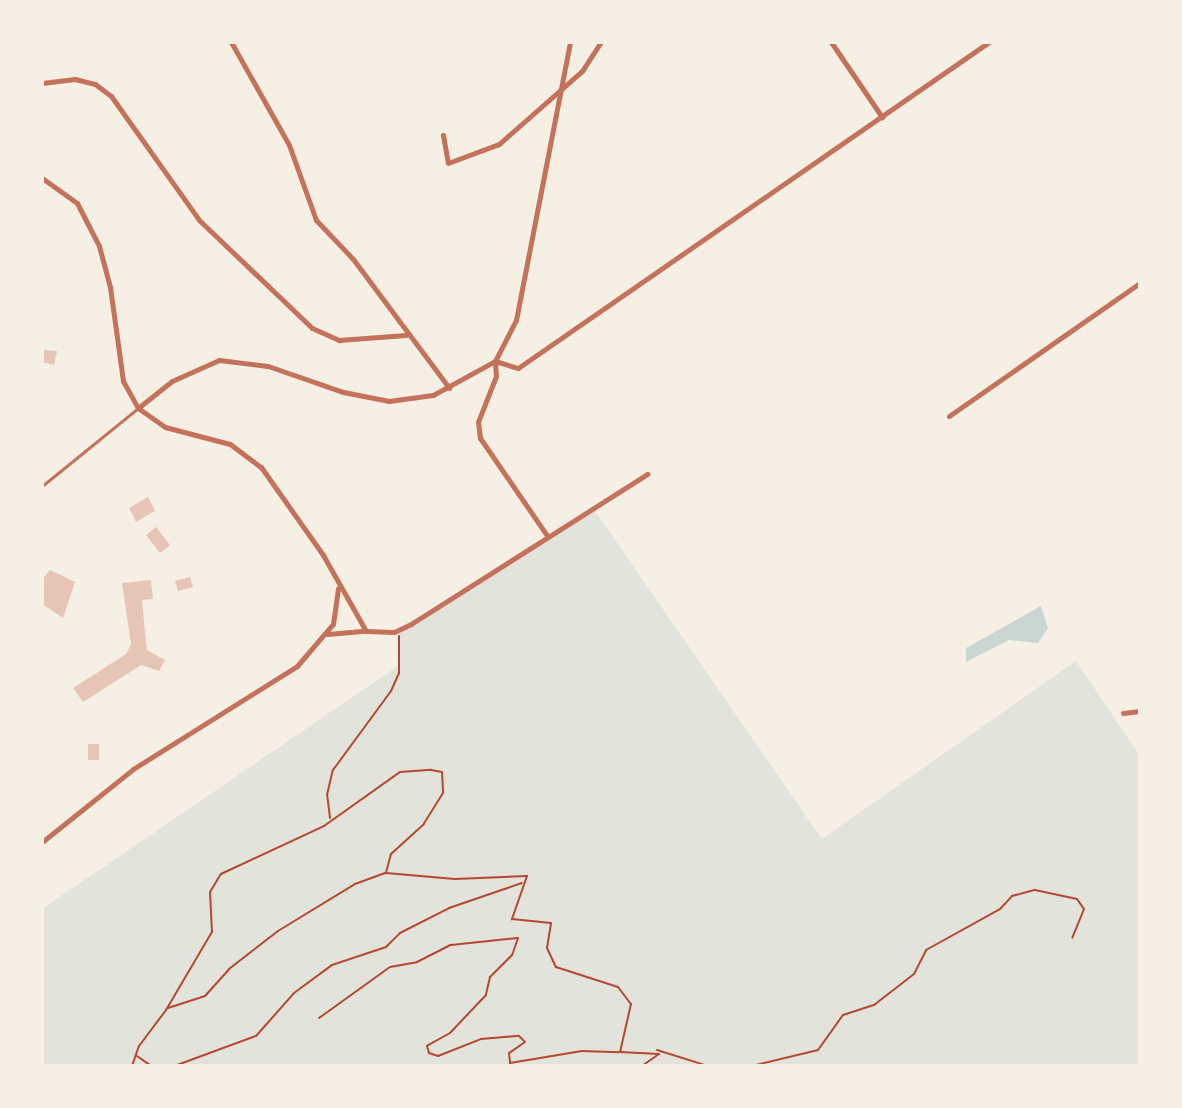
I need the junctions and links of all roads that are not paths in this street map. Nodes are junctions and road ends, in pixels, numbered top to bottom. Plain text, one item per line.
1 (231, 42) edge
2 (570, 42) edge
3 (601, 42) edge
4 (831, 42) edge
5 (989, 42) edge
6 (42, 83) edge
7 (565, 83) junction
8 (882, 117) junction
9 (443, 135) dead end
10 (42, 178) edge
11 (1140, 283) edge
12 (406, 335) junction
13 (495, 361) junction
14 (449, 388) junction
15 (138, 408) junction
16 (949, 416) dead end
17 (647, 474) dead end
18 (42, 486) edge
19 (548, 537) junction
20 (338, 587) junction
21 (366, 631) junction
22 (326, 634) junction
23 (1140, 711) edge
24 (1123, 713) dead end
25 (42, 842) edge

1 - 12 street
2 - 7 street
3 - 7 street
4 - 8 street
5 - 8 street
6 - 12 street
7 - 9 street
7 - 13 street
8 - 13 street
10 - 15 street
11 - 16 street
12 - 14 street
13 - 14 street
13 - 19 street
14 - 15 street
15 - 18 lane
15 - 20 street
17 - 19 street
19 - 21 street
20 - 21 street
20 - 22 street
21 - 22 street
22 - 25 street
23 - 24 street

